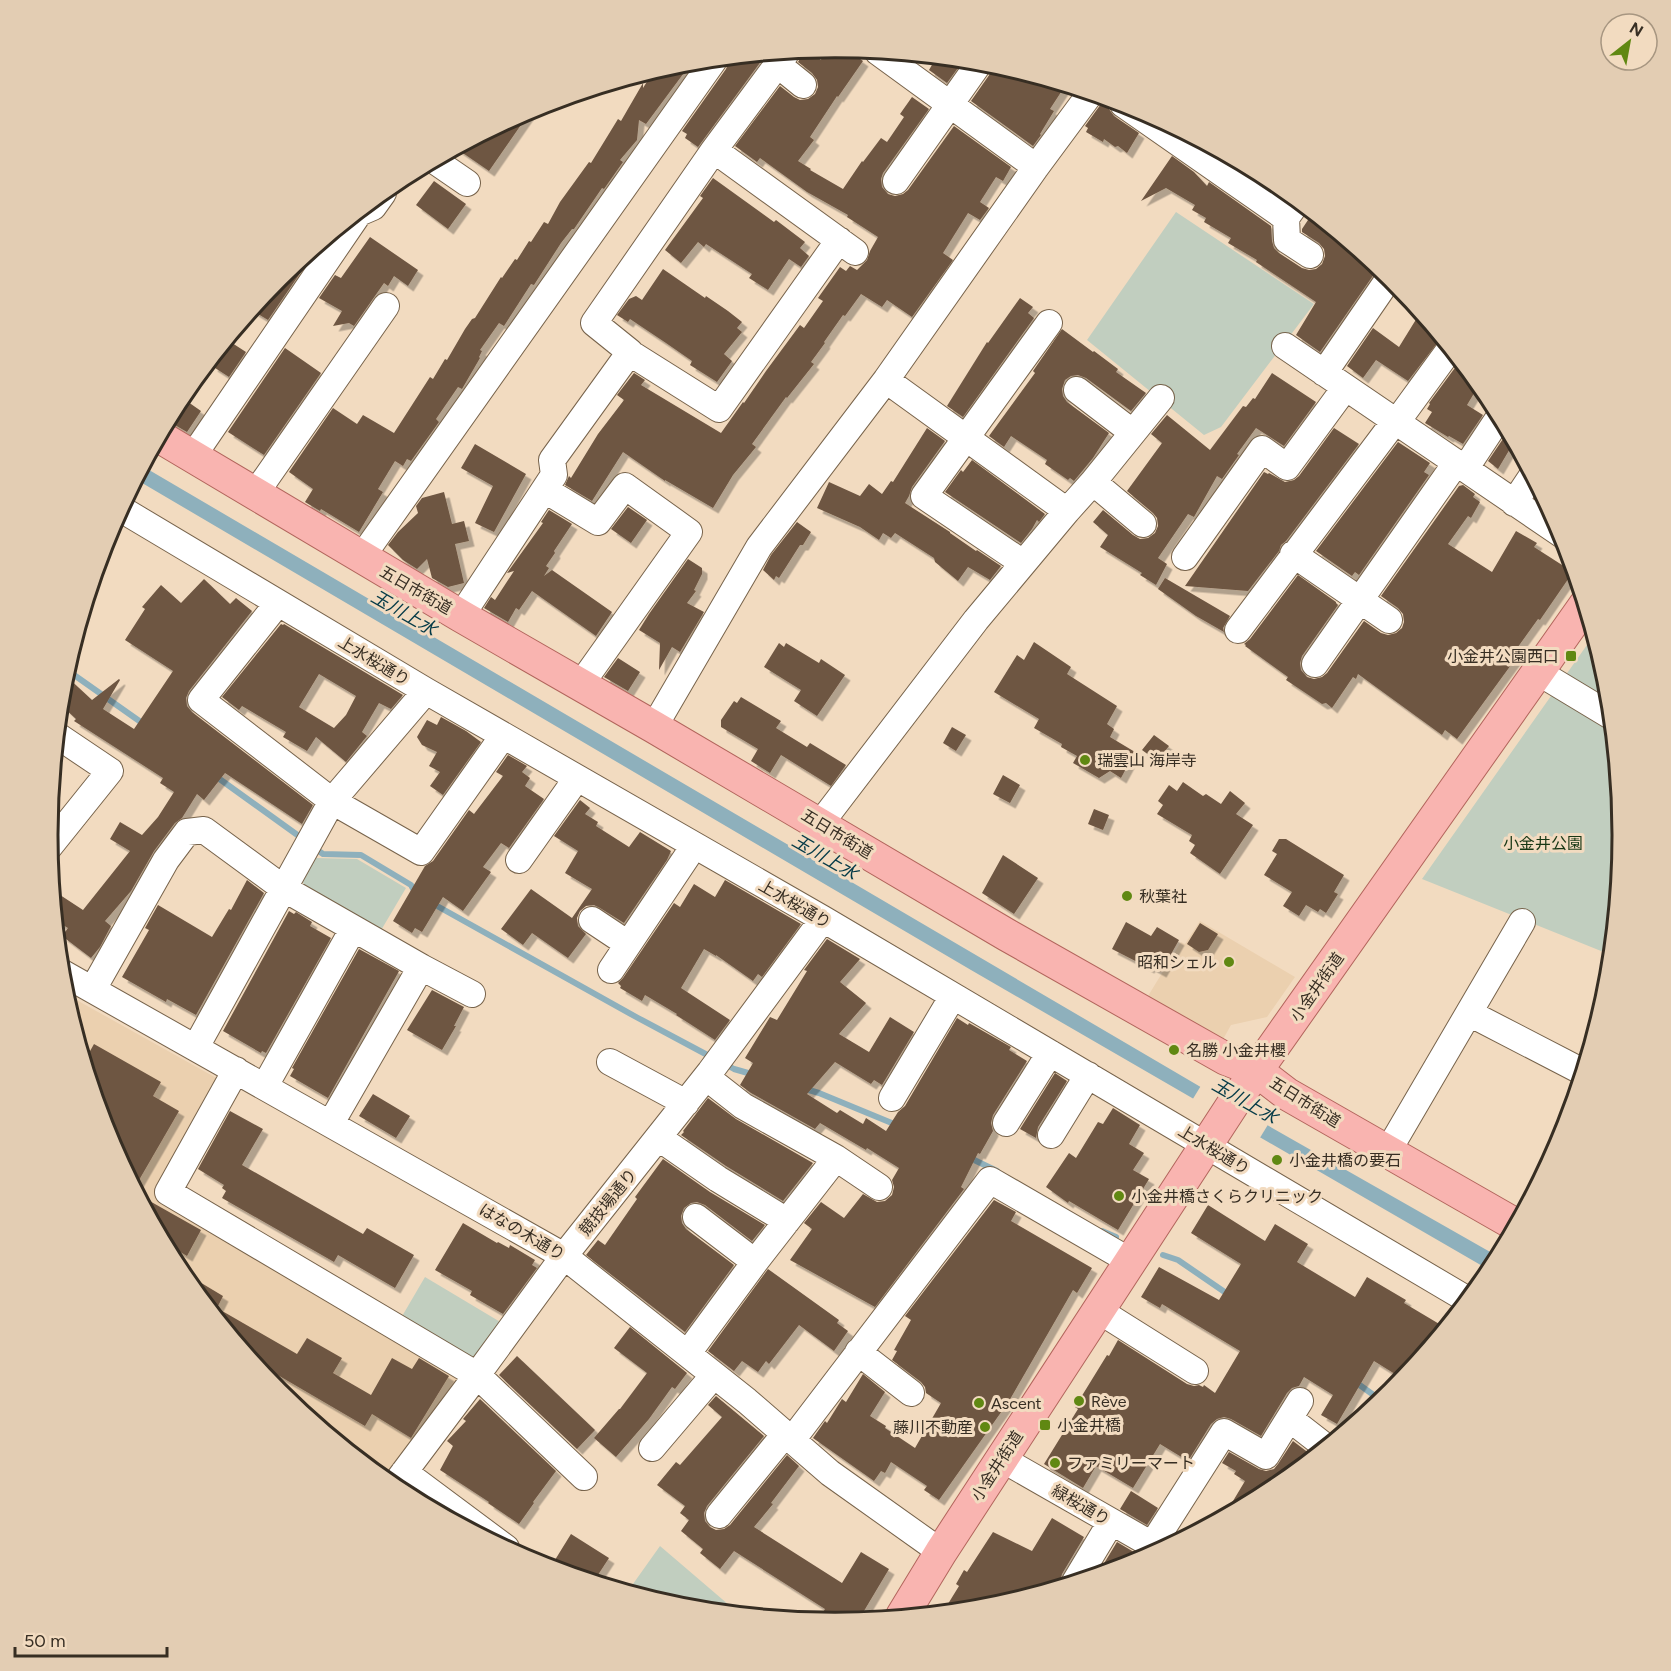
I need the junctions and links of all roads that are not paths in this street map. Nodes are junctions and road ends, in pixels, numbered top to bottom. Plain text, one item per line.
1 (782, 60) edge
2 (890, 60) edge
3 (780, 61) edge
4 (707, 69) edge
5 (974, 71) edge
6 (803, 85) dead end
7 (1085, 100) edge
8 (949, 105) junction
9 (714, 150) junction
10 (1202, 151) edge
11 (442, 166) edge
12 (1036, 167) junction
13 (896, 181) dead end
14 (467, 183) dead end
15 (1255, 183) edge
16 (1292, 210) edge
17 (346, 232) edge
18 (1310, 255) dead end
19 (1384, 285) edge
20 (386, 306) dead end
21 (1049, 323) dead end
22 (1285, 346) dead end
23 (630, 353) junction
24 (1446, 354) edge
25 (1324, 373) junction
26 (885, 380) junction
27 (1346, 388) junction
28 (1077, 390) dead end
29 (1161, 398) dead end
30 (1395, 421) junction
31 (1494, 424) edge
32 (1132, 432) junction
33 (965, 439) junction
34 (167, 441) edge
35 (193, 456) junction
36 (1460, 466) junction
37 (1093, 482) junction
38 (1527, 483) edge
39 (545, 490) junction
40 (255, 494) junction
41 (1514, 503) junction
42 (1067, 511) junction
43 (129, 514) edge
44 (1143, 524) dead end
45 (1547, 525) edge
46 (1293, 554) junction
47 (1185, 557) dead end
48 (361, 558) junction
49 (1023, 563) junction
50 (1360, 600) junction
51 (278, 603) junction
52 (1579, 613) edge
53 (462, 616) junction
54 (1389, 620) dead end
55 (1238, 630) dead end
56 (1315, 664) dead end
57 (1538, 672) junction
58 (581, 684) junction
59 (426, 691) junction
60 (1602, 711) edge
61 (654, 727) junction
62 (503, 736) junction
63 (64, 740) edge
64 (577, 778) junction
65 (332, 801) junction
66 (820, 824) junction
67 (58, 836) edge
68 (694, 846) junction
69 (519, 860) dead end
70 (283, 888) junction
71 (823, 919) junction
72 (592, 920) dead end
73 (1522, 922) dead end
74 (353, 928) junction
75 (628, 944) junction
76 (421, 966) junction
77 (611, 970) dead end
78 (71, 978) edge
79 (93, 989) junction
80 (472, 994) dead end
81 (953, 996) junction
82 (1469, 1013) junction
83 (196, 1047) junction
84 (1050, 1053) junction
85 (610, 1062) dead end
86 (713, 1068) junction
87 (1576, 1068) edge
88 (236, 1070) junction
89 (1257, 1071) junction
90 (1088, 1075) junction
91 (265, 1086) junction
92 (892, 1098) dead end
93 (686, 1103) junction
94 (330, 1123) junction
95 (1006, 1123) dead end
96 (1051, 1135) dead end
97 (659, 1138) junction
98 (1206, 1145) junction
99 (1388, 1151) junction
100 (836, 1158) junction
101 (879, 1187) dead end
102 (696, 1217) dead end
103 (787, 1221) junction
104 (1509, 1221) edge
105 (564, 1256) junction
106 (1130, 1261) junction
107 (755, 1262) junction
108 (1461, 1296) edge
109 (1098, 1310) junction
110 (858, 1352) junction
111 (687, 1353) junction
112 (1195, 1371) dead end
113 (477, 1375) junction
114 (714, 1375) junction
115 (911, 1392) dead end
116 (789, 1437) junction
117 (1322, 1442) edge
118 (652, 1448) dead end
119 (1002, 1459) junction
120 (585, 1477) dead end
121 (400, 1479) edge
122 (719, 1515) dead end
123 (1111, 1522) junction
124 (1160, 1540) edge
125 (1151, 1545) edge
126 (941, 1552) junction
127 (1081, 1572) edge
128 (906, 1609) edge

1 - 6 street
2 - 8 street
3 - 9 street
4 - 48 street
5 - 8 street
7 - 12 street
8 - 12 street
8 - 13 street
9 - 23 street
9 - 23 street
10 - 15 street
11 - 14 street
12 - 26 street
15 - 16 street
16 - 18 street
17 - 35 street
19 - 25 street
20 - 40 street
21 - 33 street
22 - 25 street
23 - 39 street
24 - 30 street
25 - 27 street
26 - 33 street
26 - 61 street
27 - 30 street
27 - 47 street
28 - 32 street
29 - 32 street
30 - 36 street
30 - 46 street
31 - 36 street
32 - 37 street
33 - 42 street
33 - 49 street
34 - 35 main road, 五日市街道
35 - 40 main road, 五日市街道
36 - 41 street
36 - 50 street
37 - 42 street
37 - 44 street
38 - 41 street
39 - 53 street
39 - 58 street
40 - 48 main road, 五日市街道
41 - 45 street
42 - 49 street
43 - 51 street, 上水桜通り
46 - 50 street
46 - 55 street
48 - 53 main road, 五日市街道
49 - 66 street
50 - 54 street
50 - 56 street
51 - 59 street, 上水桜通り
51 - 65 street
52 - 57 main road, 小金井街道
53 - 58 main road, 五日市街道
57 - 60 street
57 - 89 main road, 小金井街道
58 - 61 main road, 五日市街道
59 - 62 street, 上水桜通り
59 - 65 street
61 - 66 main road, 五日市街道
62 - 64 street, 上水桜通り
62 - 65 street
63 - 67 street
64 - 68 street, 上水桜通り
64 - 69 street
65 - 70 street
66 - 89 main road, 五日市街道
68 - 71 street, 上水桜通り
68 - 75 street
70 - 74 street
70 - 79 street
70 - 83 street
71 - 81 street, 上水桜通り
71 - 86 street, 競技場通り
72 - 75 street
73 - 82 street
74 - 76 street
74 - 91 street
75 - 77 street
76 - 80 street
76 - 94 street
78 - 79 street, はなの木通り
79 - 83 street, はなの木通り
81 - 84 street, 上水桜通り
81 - 92 street
82 - 87 street
82 - 99 street
83 - 88 street, はなの木通り
84 - 90 street, 上水桜通り
84 - 95 street
85 - 93 street
86 - 93 street, 競技場通り
86 - 100 street
88 - 91 street, はなの木通り
88 - 113 street
89 - 98 main road, 小金井街道
89 - 99 main road, 五日市街道
90 - 96 street
90 - 98 street, 上水桜通り
91 - 94 street, はなの木通り
93 - 97 street, 競技場通り
94 - 105 street, はなの木通り
97 - 103 street
97 - 105 street, 競技場通り
98 - 106 main road, 小金井街道
98 - 108 street, 上水桜通り
99 - 104 main road, 五日市街道
100 - 101 street
100 - 103 street
102 - 107 street
103 - 107 street
105 - 111 street, はなの木通り
105 - 113 street, 競技場通り
106 - 109 main road, 小金井街道
106 - 110 street
107 - 111 street
109 - 112 street
109 - 119 main road, 小金井街道
110 - 115 street
110 - 116 street
111 - 114 street, はなの木通り
113 - 120 street
113 - 121 street, 競技場通り
114 - 116 street, はなの木通り
114 - 118 street
116 - 122 street
116 - 126 street, はなの木通り
117 - 124 street
119 - 123 street, 緑桜通り
119 - 126 main road, 小金井街道
123 - 125 street, 緑桜通り
123 - 127 street
126 - 128 main road, 小金井街道

